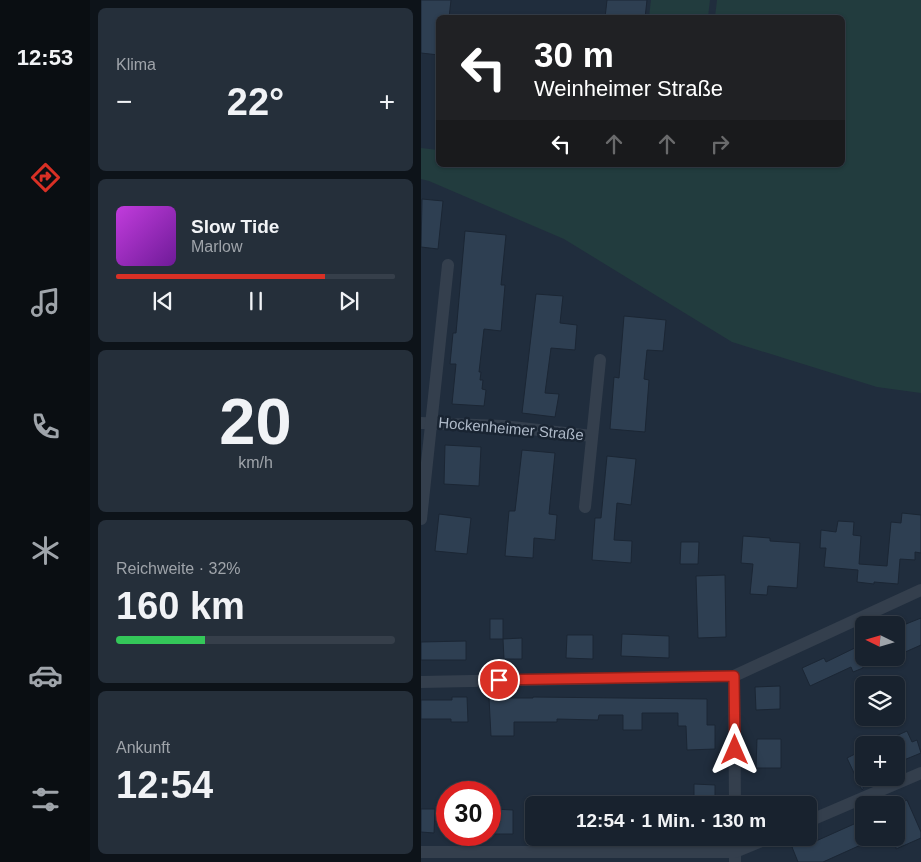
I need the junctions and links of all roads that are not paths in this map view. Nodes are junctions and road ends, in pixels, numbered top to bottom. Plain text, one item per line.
1 (448, 265) dead end
2 (601, 360) dead end
3 (426, 423) edge
4 (591, 436) junction
5 (585, 506) dead end
6 (421, 519) edge
7 (921, 590) edge
8 (734, 676) junction
9 (421, 682) edge
10 (921, 773) edge
11 (735, 796) edge
12 (817, 818) edge
13 (755, 846) edge
14 (421, 852) edge
15 (735, 857) edge

1 - 3 street, Hockenheimer Straße
2 - 4 street, Hockenheimer Straße
3 - 4 street, Hockenheimer Straße
3 - 6 street, Hockenheimer Straße
4 - 5 street, Hockenheimer Straße
7 - 8 street
8 - 9 street
8 - 11 street
10 - 12 street
13 - 15 street
14 - 15 street

